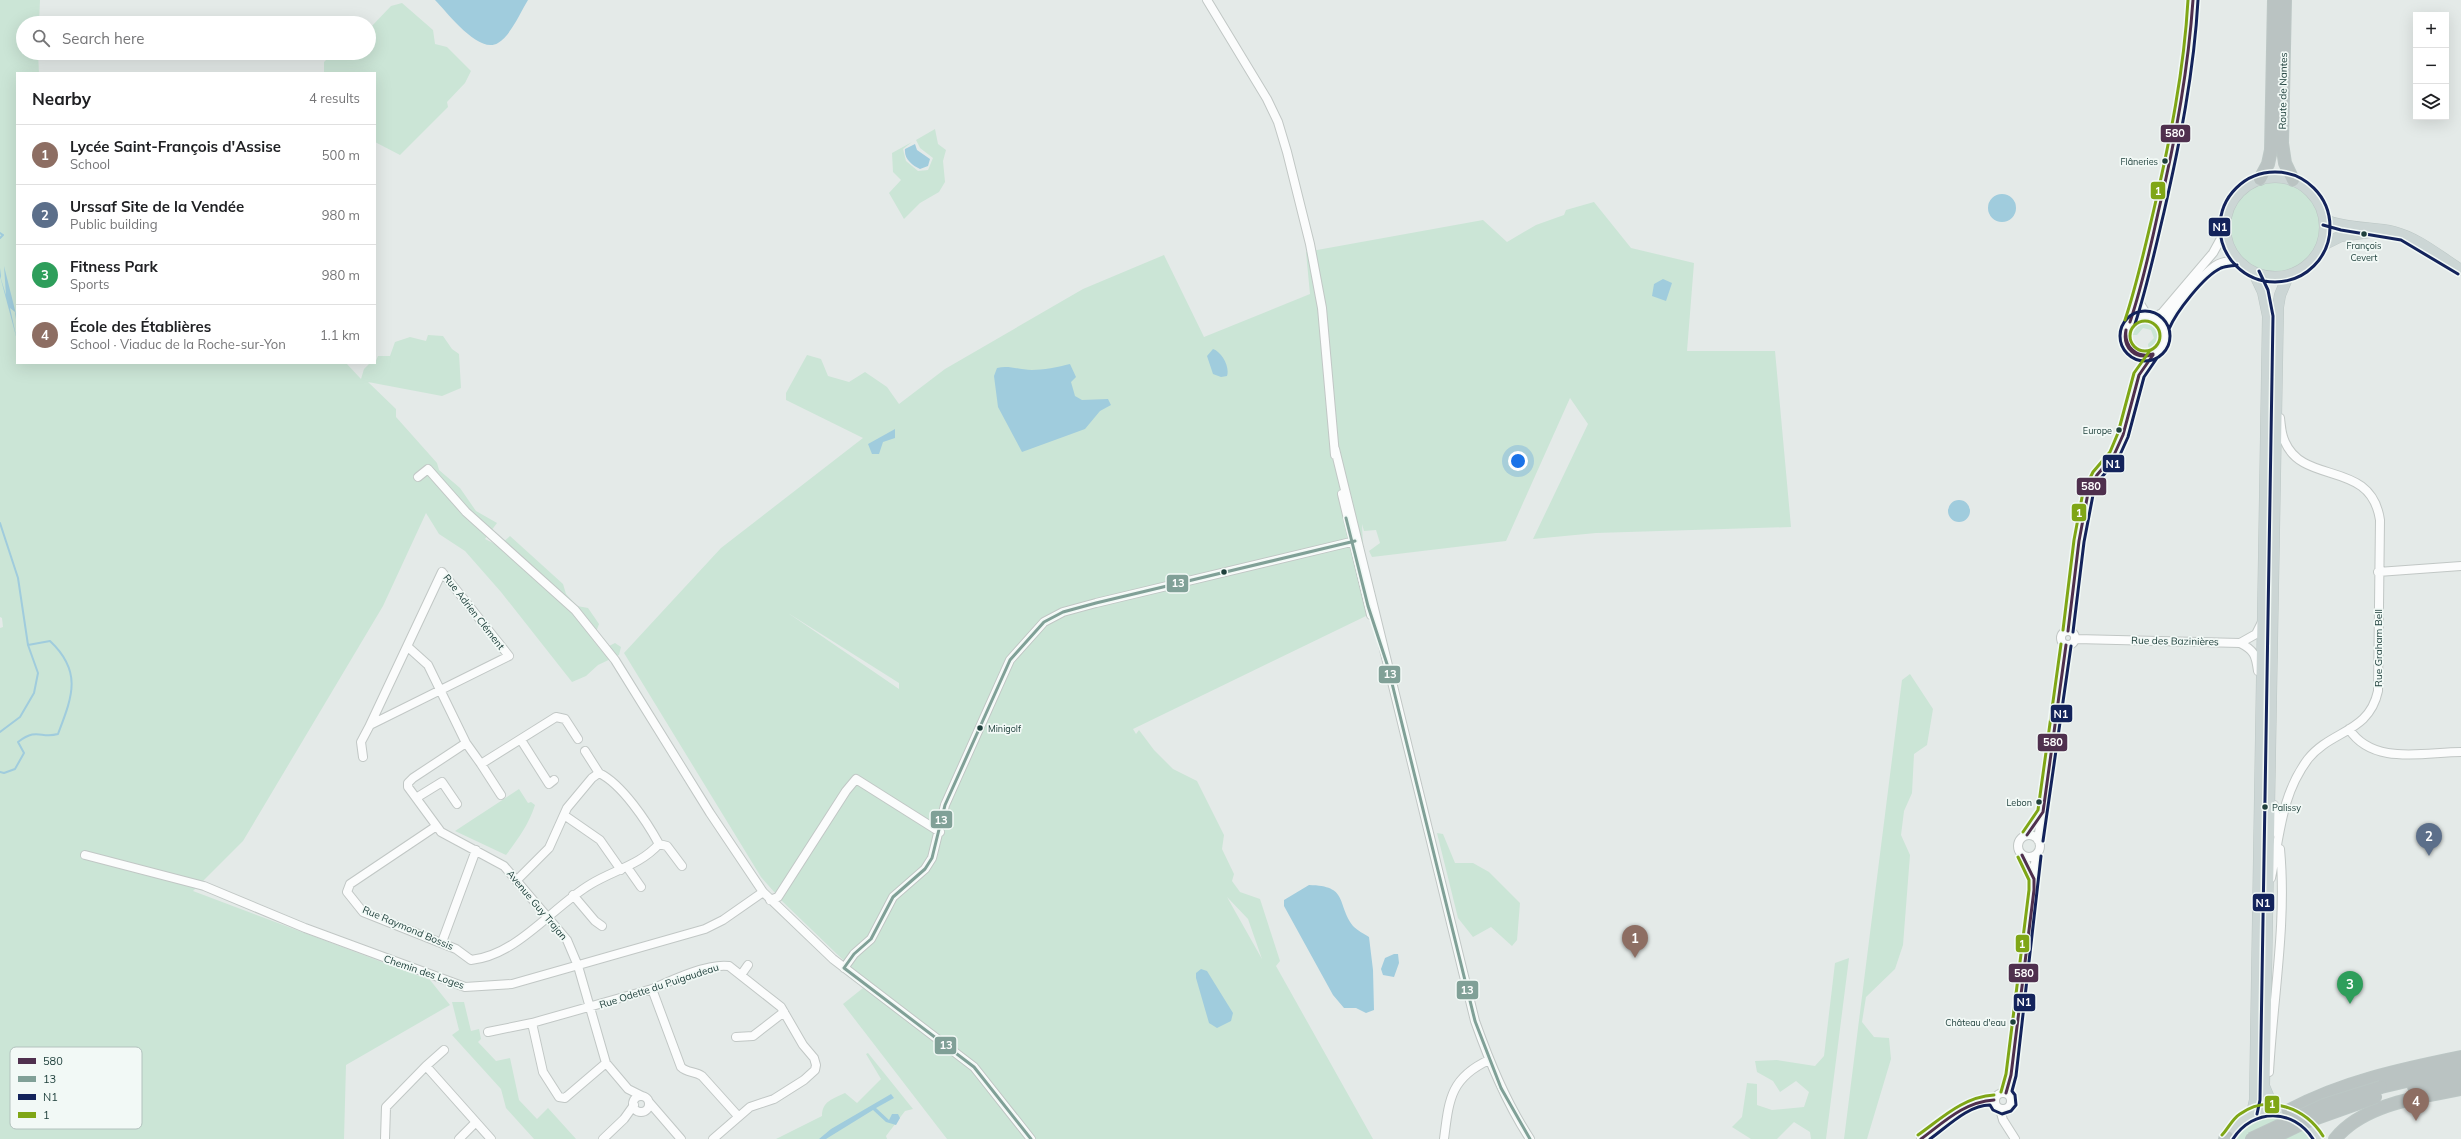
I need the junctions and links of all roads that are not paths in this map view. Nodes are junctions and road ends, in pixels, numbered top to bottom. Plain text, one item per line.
1 (1207, 0) edge
2 (2193, 0) edge
3 (2274, 0) edge
4 (2285, 0) edge
5 (2260, 179) junction
6 (2293, 180) junction
7 (2325, 220) junction
8 (2381, 230) junction
9 (2224, 233) junction
10 (2323, 245) junction
11 (2236, 260) junction
12 (2461, 270) edge
13 (2254, 273) junction
14 (2288, 276) junction
15 (2140, 294) junction
16 (2150, 316) junction
17 (2130, 322) junction
18 (2164, 327) junction
19 (2138, 355) junction
20 (2153, 355) junction
21 (2139, 375) junction
22 (2277, 394) junction
23 (1335, 449) junction
24 (418, 477) dead end
25 (1355, 528) junction
26 (1353, 542) junction
27 (2461, 566) edge
28 (2378, 572) junction
29 (1370, 587) junction
30 (2263, 619) junction
31 (2068, 631) junction
32 (2076, 639) junction
33 (2240, 643) junction
34 (2066, 645) junction
35 (408, 647) junction
36 (1388, 667) junction
37 (441, 691) junction
38 (2261, 696) junction
39 (370, 726) junction
40 (2349, 729) junction
41 (578, 739) dead end
42 (521, 740) junction
43 (466, 744) junction
44 (585, 751) dead end
45 (2461, 752) edge
46 (363, 757) dead end
47 (2270, 759) junction
48 (481, 764) junction
49 (599, 773) junction
50 (554, 780) dead end
51 (501, 795) dead end
52 (416, 798) junction
53 (457, 804) dead end
54 (2043, 812) junction
55 (564, 815) junction
56 (435, 827) junction
57 (940, 832) junction
58 (2027, 835) junction
59 (2038, 840) junction
60 (2279, 841) junction
61 (659, 844) junction
62 (476, 850) junction
63 (85, 855) dead end
64 (2022, 855) junction
65 (2036, 855) junction
66 (682, 866) dead end
67 (624, 869) junction
68 (2034, 879) junction
69 (517, 880) junction
70 (641, 887) dead end
71 (763, 892) junction
72 (2268, 892) junction
73 (573, 895) junction
74 (770, 900) junction
75 (547, 917) junction
76 (602, 926) dead end
77 (442, 942) junction
78 (748, 965) dead end
79 (578, 966) junction
80 (844, 968) junction
81 (741, 975) junction
82 (652, 989) junction
83 (590, 1008) junction
84 (784, 1012) junction
85 (532, 1023) junction
86 (488, 1032) dead end
87 (736, 1037) dead end
88 (444, 1050) dead end
89 (2461, 1057) edge
90 (1489, 1060) junction
91 (606, 1063) junction
92 (426, 1066) junction
93 (2461, 1068) edge
94 (2461, 1078) edge
95 (2264, 1086) junction
96 (628, 1089) junction
97 (2461, 1089) edge
98 (2382, 1091) junction
99 (2006, 1093) junction
100 (642, 1096) junction
101 (1994, 1100) junction
102 (649, 1102) junction
103 (633, 1104) junction
104 (2008, 1107) junction
105 (2000, 1109) junction
106 (2283, 1110) junction
107 (642, 1111) junction
108 (2252, 1113) junction
109 (659, 1115) junction
110 (738, 1116) junction
111 (624, 1119) junction
112 (476, 1122) junction
113 (2008, 1126) junction
114 (2226, 1138) edge
115 (2336, 1138) edge
116 (385, 1139) edge
117 (459, 1139) edge
118 (491, 1139) edge
119 (603, 1139) edge
120 (681, 1139) edge
121 (713, 1139) edge
122 (1031, 1139) edge
123 (1444, 1139) edge
124 (1530, 1139) edge
125 (1921, 1139) edge
126 (2015, 1139) edge
127 (2252, 1139) edge
128 (2270, 1139) edge
129 (2319, 1139) edge

1 - 23 street
2 - 15 street
3 - 5 highway, Route de Nantes
4 - 6 highway, Route de Nantes
5 - 6 main road
5 - 9 main road
6 - 7 main road
7 - 8 main road
7 - 10 main road
8 - 10 main road
8 - 12 main road
9 - 11 main road
9 - 16 street
10 - 14 main road
11 - 13 main road
11 - 18 street
13 - 14 main road
13 - 30 main road
14 - 22 main road
15 - 16 street
15 - 17 street
16 - 17 street
16 - 18 street
17 - 19 street
18 - 20 street
19 - 20 street
19 - 21 street
20 - 21 street
21 - 31 street
22 - 28 street, Rue Graham Bell
22 - 47 main road
23 - 25 street
23 - 26 street
24 - 71 street
25 - 26 street
25 - 29 street
26 - 29 street
26 - 36 street
26 - 57 street
27 - 28 street
28 - 40 street, Rue Graham Bell
29 - 36 street
30 - 33 street
30 - 38 main road
31 - 32 street
31 - 34 street
32 - 33 street, Rue des Bazinières
32 - 34 street
33 - 38 street
34 - 54 street
35 - 37 street
35 - 37 street, Rue Adrien Clément
35 - 39 street
36 - 90 street
37 - 39 street
37 - 43 street
38 - 108 main road
39 - 46 street
40 - 45 street
40 - 60 street, Rue Graham Bell
41 - 42 street
42 - 48 street
42 - 50 street
43 - 48 street
43 - 52 street, Avenue Guy Trajan
44 - 49 street
47 - 60 street
47 - 72 main road
48 - 51 street
49 - 55 street
49 - 61 street
52 - 53 street
52 - 56 street, Avenue Guy Trajan
54 - 58 street
54 - 59 street
55 - 67 street
55 - 69 street
56 - 62 street, Avenue Guy Trajan
56 - 77 street, Rue Raymond Bossis
57 - 74 street
57 - 80 street
58 - 59 street
58 - 64 street
59 - 65 street
60 - 72 street, Rue Graham Bell
60 - 95 street
61 - 66 street
61 - 67 street, Rue Raymond Bossis
62 - 69 street, Avenue Guy Trajan
62 - 77 street
63 - 79 street, Chemin des Loges
64 - 65 street
64 - 68 street
65 - 68 street
67 - 70 street
67 - 73 street, Rue Raymond Bossis
68 - 99 street
69 - 75 street, Avenue Guy Trajan
71 - 74 street
71 - 79 street, Chemin des Loges
72 - 95 main road
73 - 75 street, Rue Raymond Bossis
73 - 76 street
74 - 80 street
75 - 77 street, Rue Raymond Bossis
75 - 79 street, Avenue Guy Trajan
78 - 81 street
79 - 83 street, Avenue Guy Trajan
80 - 122 street
81 - 82 street, Rue Odette du Puigaudeau
81 - 84 street, Rue Odette du Puigaudeau
82 - 83 street, Rue Odette du Puigaudeau
82 - 110 street
83 - 85 street, Rue Odette du Puigaudeau
83 - 91 street, Avenue Guy Trajan
84 - 87 street
84 - 110 street, Rue Odette du Puigaudeau
85 - 86 street, Rue Odette du Puigaudeau
85 - 91 street
88 - 92 street
89 - 106 highway
90 - 123 street
90 - 124 street
91 - 96 street
92 - 112 street
92 - 116 street
93 - 98 highway
94 - 98 highway
95 - 106 main road
96 - 100 street
96 - 103 street
97 - 115 highway
98 - 127 highway, bridge
98 - 128 highway, bridge
99 - 101 street
99 - 104 street
100 - 102 street
100 - 103 street
101 - 105 street
101 - 125 street
102 - 107 street
102 - 109 street
103 - 107 street
103 - 111 street
104 - 105 street
104 - 113 street
105 - 113 street
106 - 108 main road
106 - 129 main road
107 - 109 street
107 - 111 street
108 - 114 main road
109 - 120 street
110 - 121 street, Rue Odette du Puigaudeau
111 - 119 street
112 - 117 street
112 - 118 street
113 - 126 street

